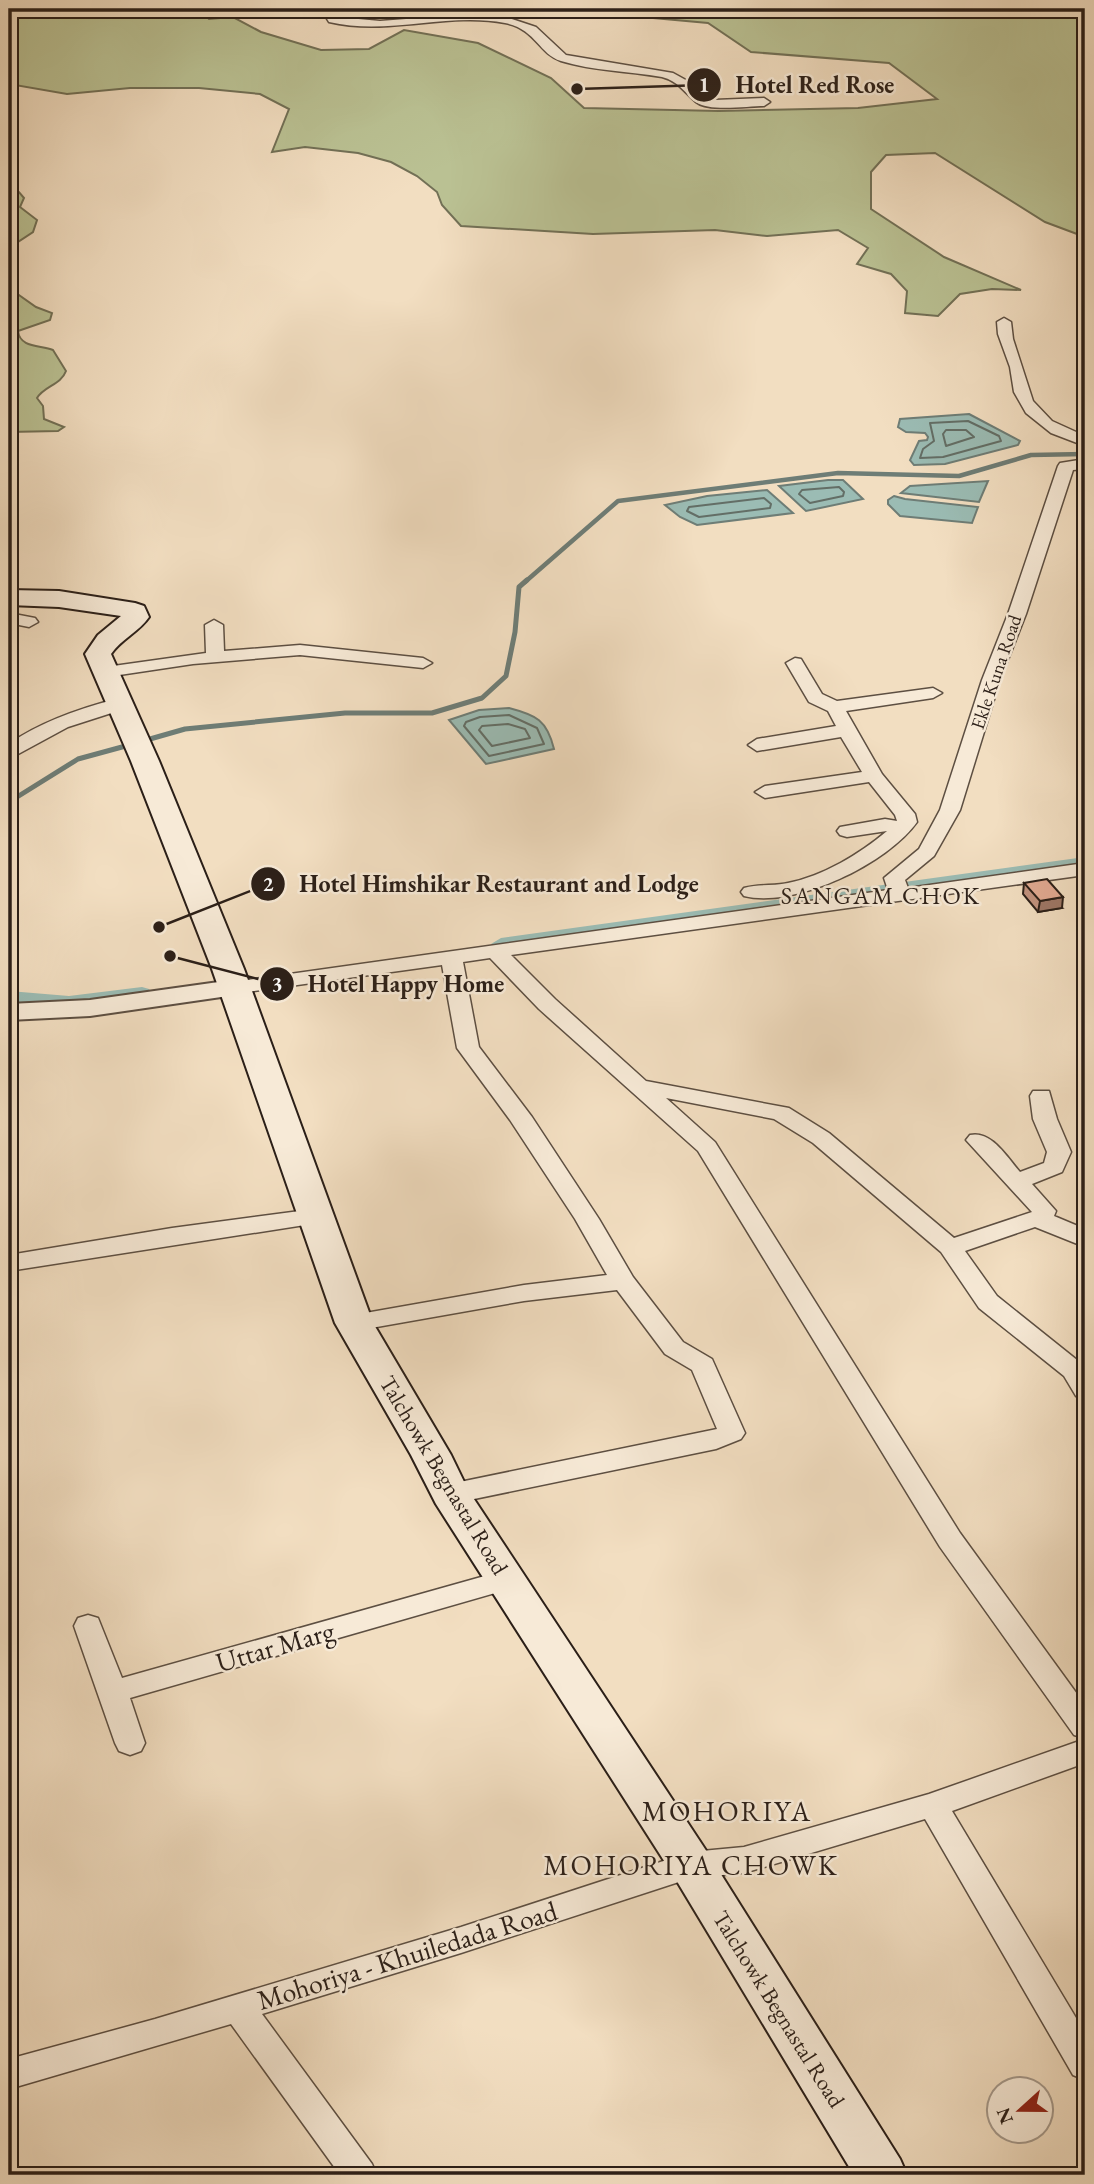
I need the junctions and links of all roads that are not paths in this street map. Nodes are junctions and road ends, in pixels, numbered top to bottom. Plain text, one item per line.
1 (326, 9) edge
2 (764, 102) dead end
3 (1004, 322) dead end
4 (1085, 441) edge
5 (1085, 464) edge
6 (9, 597) edge
7 (9, 618) edge
8 (29, 622) dead end
9 (214, 625) dead end
10 (215, 658) junction
11 (423, 663) dead end
12 (795, 663) dead end
13 (106, 672) junction
14 (933, 693) dead end
15 (835, 707) junction
16 (122, 710) junction
17 (847, 730) junction
18 (757, 744) dead end
19 (9, 753) edge
20 (874, 776) junction
21 (765, 792) dead end
22 (903, 828) junction
23 (847, 831) dead end
24 (872, 851) junction
25 (1085, 869) edge
26 (899, 881) junction
27 (751, 892) dead end
28 (496, 952) junction
29 (452, 959) junction
30 (233, 988) junction
31 (9, 1012) edge
32 (639, 1086) junction
33 (1041, 1096) dead end
34 (978, 1140) dead end
35 (1014, 1180) junction
36 (315, 1217) junction
37 (1041, 1221) junction
38 (1085, 1239) edge
39 (950, 1247) junction
40 (9, 1263) edge
41 (623, 1281) junction
42 (354, 1323) junction
43 (1081, 1376) edge
44 (450, 1494) junction
45 (506, 1580) junction
46 (88, 1626) dead end
47 (113, 1692) junction
48 (1085, 1727) edge
49 (130, 1743) dead end
50 (1085, 1751) edge
51 (933, 1805) junction
52 (691, 1865) junction
53 (238, 2007) junction
54 (1085, 2064) edge
55 (9, 2074) edge
56 (360, 2175) edge
57 (882, 2175) edge

1 - 2 street
3 - 4 street
5 - 26 street, Ekle Kuna Road
6 - 13 main road
7 - 8 street
9 - 10 street
10 - 11 street
10 - 13 street
12 - 15 street
13 - 16 main road, Talchowk Begnastal Road
14 - 15 street
15 - 17 street
16 - 19 street
16 - 30 main road, Talchowk Begnastal Road
17 - 18 street
17 - 20 street
20 - 21 street
20 - 22 street
22 - 23 street
22 - 24 street
24 - 26 street
24 - 27 street
25 - 26 street
26 - 28 street
28 - 29 street
28 - 32 street
29 - 30 street
29 - 41 street
30 - 31 street
30 - 36 main road, Talchowk Begnastal Road
32 - 39 street
32 - 48 street
33 - 35 street
34 - 35 street
35 - 37 street
36 - 40 street
36 - 42 main road, Talchowk Begnastal Road
37 - 38 street
37 - 39 street
39 - 43 street
41 - 42 street
41 - 44 street
42 - 44 main road, Talchowk Begnastal Road
44 - 45 main road, Talchowk Begnastal Road
45 - 47 street, Uttar Marg
45 - 52 main road, Talchowk Begnastal Road
46 - 47 street
47 - 49 street
50 - 51 street, Mohoriya - Khuiledada Road
51 - 52 street, Mohoriya - Khuiledada Road
51 - 54 street
52 - 53 street, Mohoriya - Khuiledada Road
52 - 57 main road, Talchowk Begnastal Road
53 - 55 street, Mohoriya - Khuiledada Road
53 - 56 street

